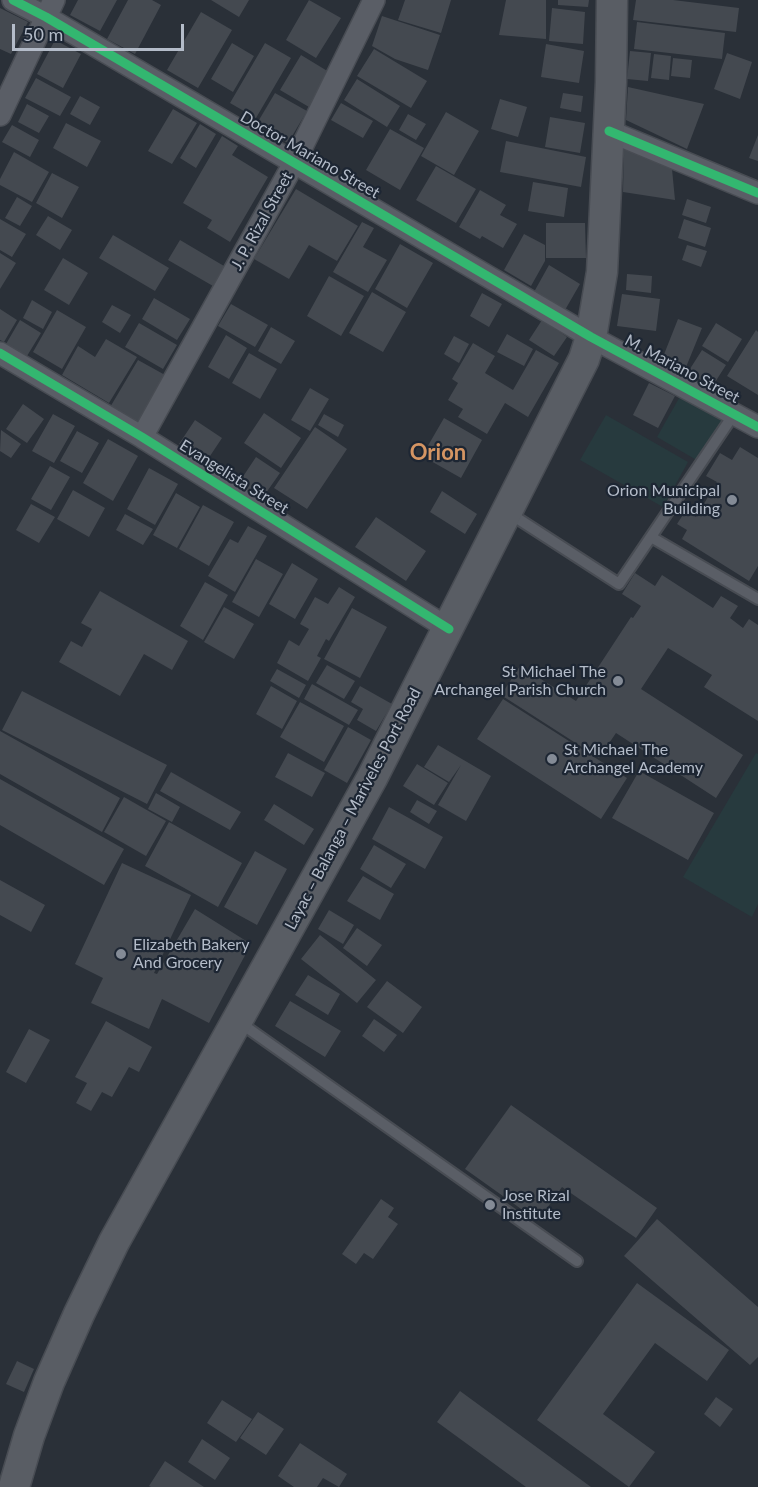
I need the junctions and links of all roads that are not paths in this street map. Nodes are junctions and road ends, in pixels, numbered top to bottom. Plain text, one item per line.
1 (13, 0) edge
2 (374, 0) edge
3 (612, 0) edge
4 (50, 9) edge
5 (0, 115) edge
6 (609, 131) junction
7 (294, 163) junction
8 (758, 193) edge
9 (591, 338) junction
10 (0, 353) edge
11 (734, 414) junction
12 (758, 427) edge
13 (142, 437) junction
14 (507, 512) junction
15 (651, 537) junction
16 (758, 599) edge
17 (449, 629) junction
18 (237, 1021) junction
19 (577, 1262) dead end
20 (14, 1487) edge

1 - 4 street, Doctor Mariano Street
2 - 7 street, J. P. Rizal Street
3 - 6 main road, Layac – Balanga – Mariveles Port Road
4 - 5 street
4 - 7 street, Doctor Mariano Street
6 - 8 street
6 - 9 main road, Layac – Balanga – Mariveles Port Road
7 - 9 street, Doctor Mariano Street
7 - 13 street, J. P. Rizal Street
9 - 11 street, M. Mariano Street
9 - 14 main road, Layac – Balanga – Mariveles Port Road
10 - 13 street, Evangelista Street
11 - 12 street, M. Mariano Street
11 - 15 lane
13 - 17 street, Evangelista Street
14 - 15 lane
14 - 17 main road, Layac – Balanga – Mariveles Port Road
15 - 16 lane
17 - 18 main road, Layac – Balanga – Mariveles Port Road
18 - 19 lane
18 - 20 main road, Layac – Balanga – Mariveles Port Road

